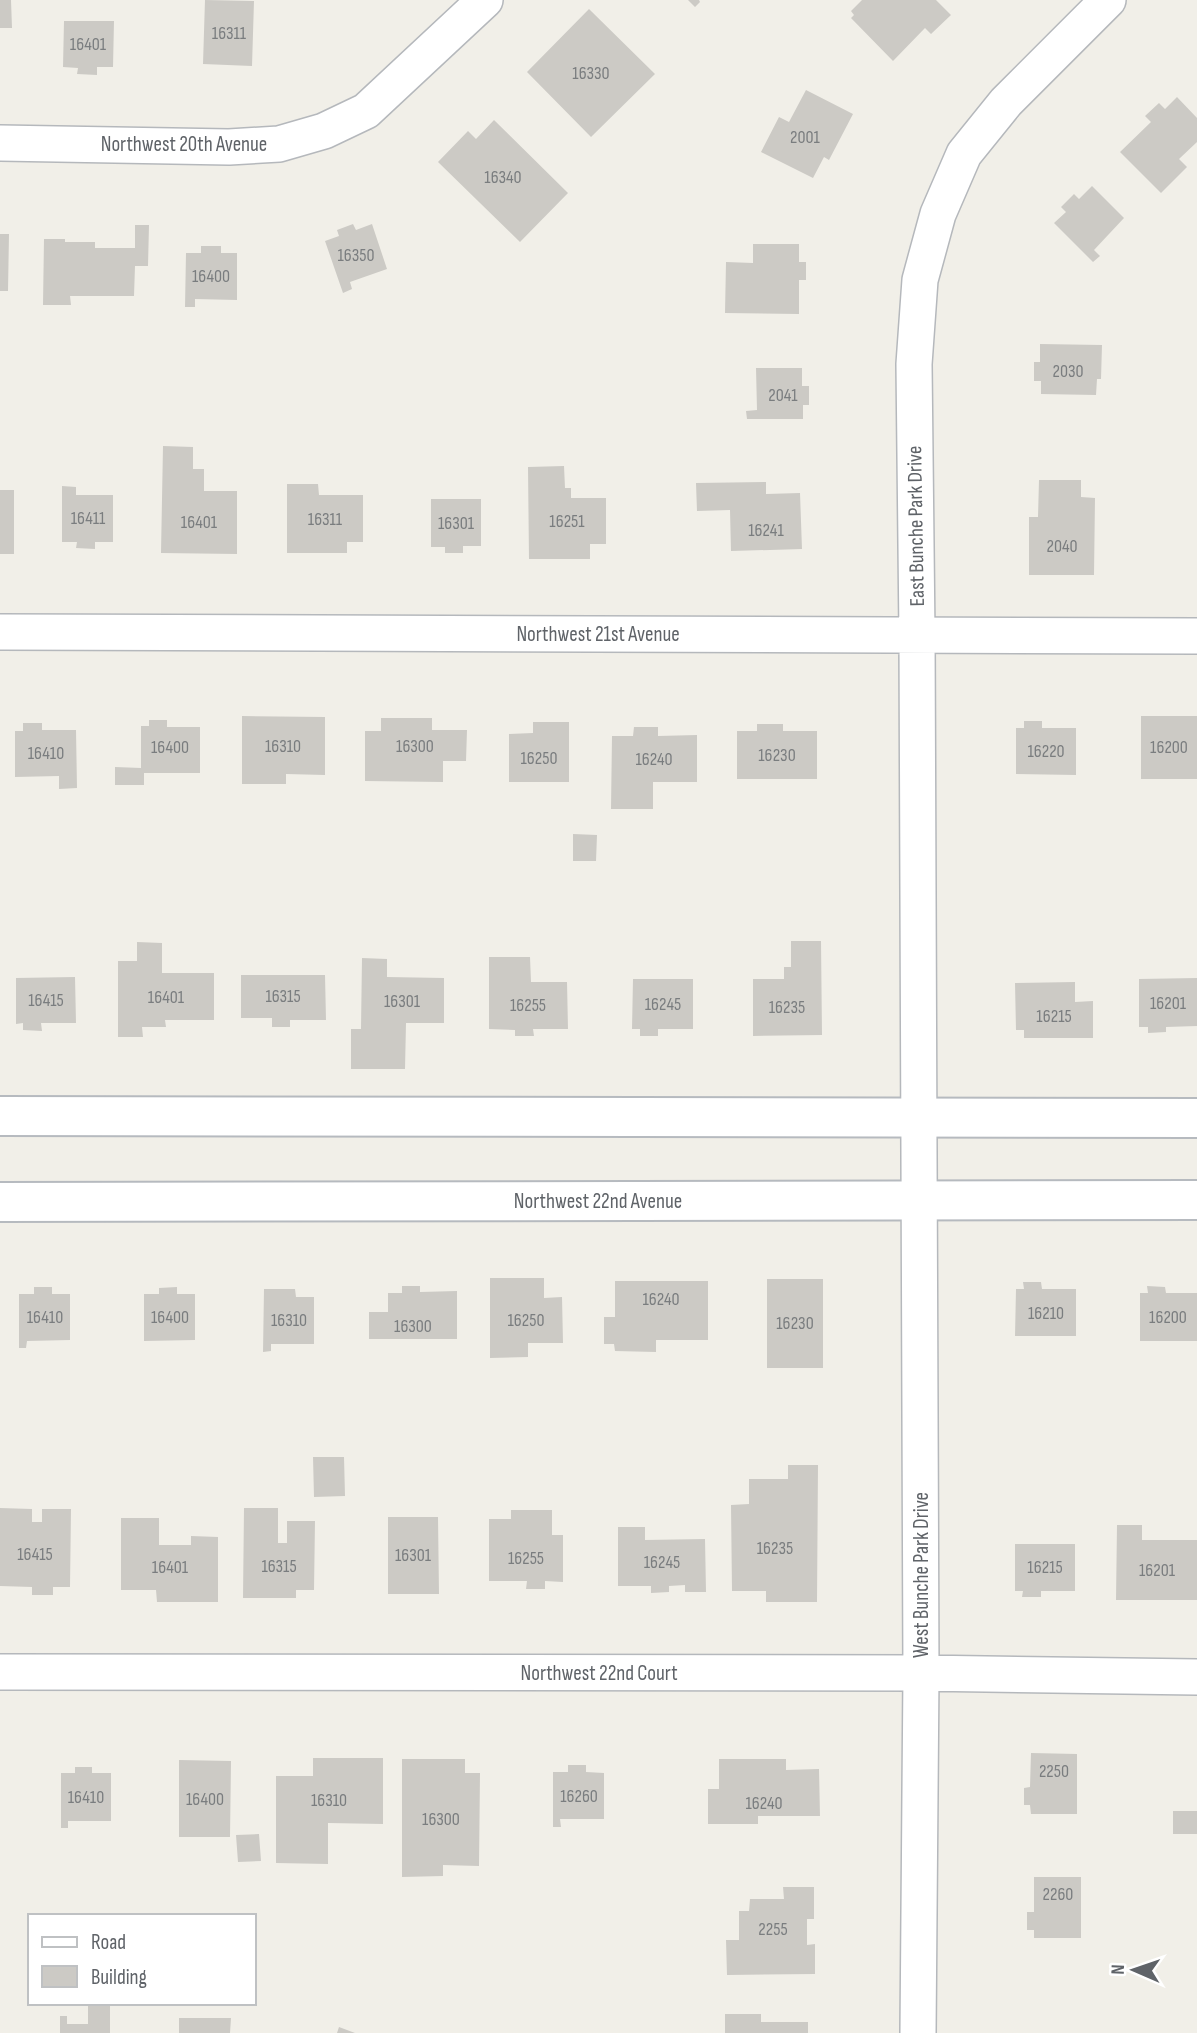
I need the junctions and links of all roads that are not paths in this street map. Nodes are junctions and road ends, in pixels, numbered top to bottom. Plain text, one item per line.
1 (485, 0) edge
2 (1108, 0) edge
3 (0, 144) edge
4 (0, 632) edge
5 (917, 635) junction
6 (1197, 636) edge
7 (0, 1116) edge
8 (919, 1118) junction
9 (1197, 1118) edge
10 (919, 1200) junction
11 (1197, 1200) edge
12 (0, 1202) edge
13 (0, 1672) edge
14 (921, 1673) junction
15 (1197, 1677) edge
16 (918, 2033) edge

1 - 3 street, Northwest 20th Avenue
2 - 5 street, East Bunche Park Drive
4 - 5 street, Northwest 21st Avenue
5 - 6 street, Northwest 21st Avenue
5 - 8 street, East Bunche Park Drive
7 - 8 main road
8 - 9 main road
8 - 10 street, West Bunche Park Drive
10 - 11 main road, Northwest 22nd Avenue
10 - 12 main road, Northwest 22nd Avenue
10 - 14 street, West Bunche Park Drive
13 - 14 street, Northwest 22nd Court
14 - 15 street, Northwest 22nd Court
14 - 16 street, West Bunche Park Drive

